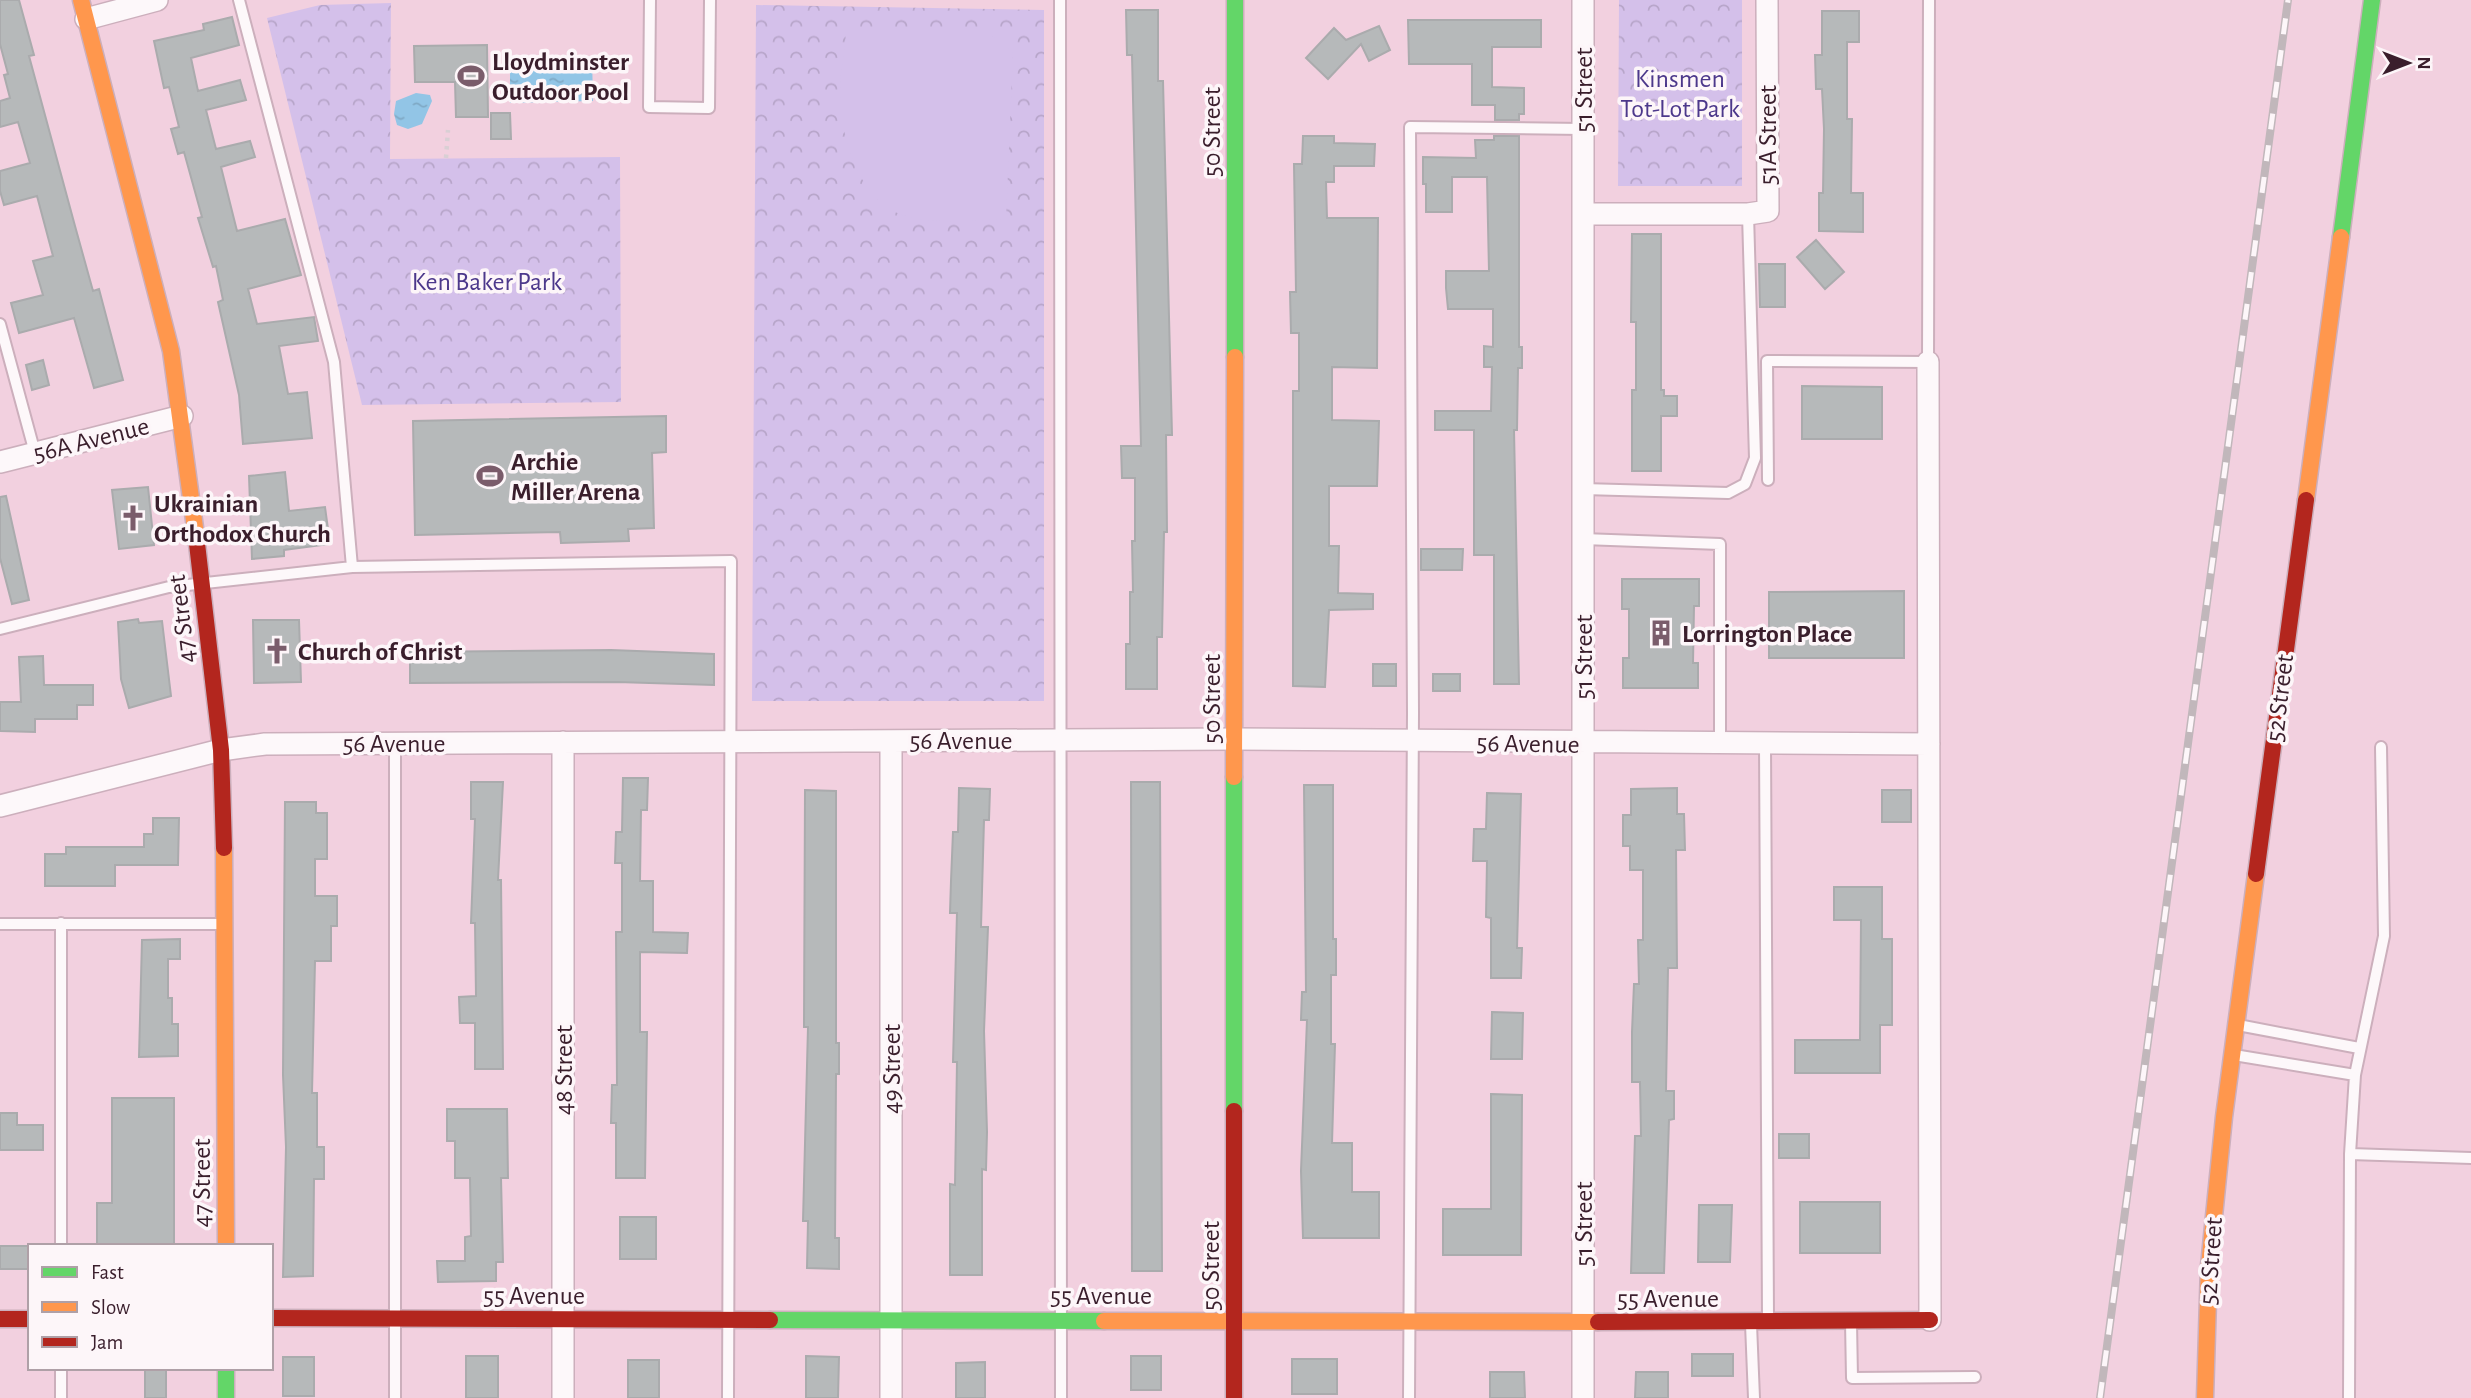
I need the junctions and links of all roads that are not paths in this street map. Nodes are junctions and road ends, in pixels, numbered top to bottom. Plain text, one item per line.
1 (157, 0) edge
2 (239, 0) edge
3 (650, 0) edge
4 (710, 0) edge
5 (1060, 0) edge
6 (1235, 0) edge
7 (1583, 0) edge
8 (1767, 0) edge
9 (1929, 0) edge
10 (2372, 0) edge
11 (83, 9) edge
12 (1583, 129) junction
13 (1583, 214) junction
14 (1748, 214) junction
15 (0, 324) edge
16 (1928, 362) junction
17 (182, 416) junction
18 (35, 453) junction
19 (0, 462) edge
20 (1768, 480) dead end
21 (1583, 489) junction
22 (1583, 539) junction
23 (352, 567) junction
24 (201, 582) junction
25 (0, 629) edge
26 (1236, 739) junction
27 (1059, 740) junction
28 (729, 741) junction
29 (891, 741) junction
30 (1413, 741) junction
31 (563, 742) junction
32 (394, 743) junction
33 (1583, 743) junction
34 (1720, 744) junction
35 (1765, 744) junction
36 (1929, 744) junction
37 (2381, 747) dead end
38 (222, 750) junction
39 (0, 806) edge
40 (61, 923) junction
41 (0, 924) edge
42 (226, 924) junction
43 (2236, 1025) junction
44 (2360, 1048) junction
45 (2232, 1054) junction
46 (2355, 1075) junction
47 (2350, 1154) junction
48 (2471, 1157) edge
49 (61, 1244) edge
50 (226, 1244) edge
51 (273, 1318) edge
52 (28, 1319) edge
53 (395, 1319) junction
54 (1234, 1319) junction
55 (0, 1320) edge
56 (563, 1320) junction
57 (728, 1320) junction
58 (891, 1320) junction
59 (1061, 1320) junction
60 (1930, 1320) joint
61 (1409, 1321) junction
62 (1851, 1321) junction
63 (1583, 1322) junction
64 (1751, 1322) junction
65 (1768, 1322) junction
66 (61, 1370) edge
67 (226, 1370) edge
68 (1975, 1377) dead end
69 (61, 1398) edge
70 (226, 1398) edge
71 (395, 1398) edge
72 (563, 1398) edge
73 (728, 1398) edge
74 (891, 1398) edge
75 (1061, 1398) edge
76 (1234, 1398) edge
77 (1409, 1398) edge
78 (1583, 1398) edge
79 (1754, 1398) edge
80 (2204, 1398) edge
81 (2349, 1398) edge

1 - 11 street
2 - 23 lane
3 - 4 lane
5 - 27 lane
6 - 26 street, 50 Street
7 - 12 street, 51 Street
8 - 14 street, 51A Street
9 - 16 lane
10 - 43 street, 52 Street
11 - 17 street, 47 Street
12 - 13 street, 51 Street
12 - 30 lane
13 - 14 street, 51A Street
13 - 21 street, 51 Street
14 - 21 lane
15 - 18 lane
16 - 20 lane
16 - 36 street
17 - 18 street, 56A Avenue
17 - 24 street, 47 Street
18 - 19 street, 56A Avenue
21 - 22 street, 51 Street
22 - 33 street, 51 Street
22 - 34 lane
23 - 24 lane
23 - 28 lane
24 - 25 lane
24 - 38 street, 47 Street
26 - 27 street, 56 Avenue
26 - 30 street, 56 Avenue
26 - 54 street, 50 Street
27 - 29 street, 56 Avenue
27 - 59 lane
28 - 29 street, 56 Avenue
28 - 31 street, 56 Avenue
28 - 57 lane
29 - 58 street, 49 Street
30 - 33 street, 56 Avenue
30 - 61 lane
31 - 32 street, 56 Avenue
31 - 56 street, 48 Street
32 - 38 street, 56 Avenue
32 - 53 lane
33 - 34 street, 56 Avenue
33 - 63 street, 51 Street
34 - 35 street, 56 Avenue
35 - 36 street, 56 Avenue
35 - 65 lane
36 - 60 street
37 - 44 lane
38 - 39 street, 56 Avenue
38 - 42 street, 47 Street
40 - 41 lane
40 - 42 lane
40 - 49 lane
42 - 50 street, 47 Street
43 - 44 lane
43 - 45 street, 52 Street
44 - 46 lane
45 - 46 lane
45 - 80 street, 52 Street
46 - 47 lane
47 - 48 lane
47 - 81 lane
51 - 53 street, 55 Avenue
52 - 55 street
53 - 56 street, 55 Avenue
53 - 71 lane
54 - 59 street, 55 Avenue
54 - 61 street, 55 Avenue
54 - 76 street, 50 Street
56 - 57 street, 55 Avenue
56 - 72 street, 48 Street
57 - 58 street, 55 Avenue
57 - 73 lane
58 - 59 street, 55 Avenue
58 - 74 street, 49 Street
59 - 75 lane
60 - 62 street, 55 Avenue
61 - 63 street, 55 Avenue
61 - 77 lane
62 - 65 street, 55 Avenue
62 - 68 lane
63 - 64 street, 55 Avenue
63 - 78 street, 51 Street
64 - 65 street, 55 Avenue
64 - 79 lane
66 - 69 lane
67 - 70 street

